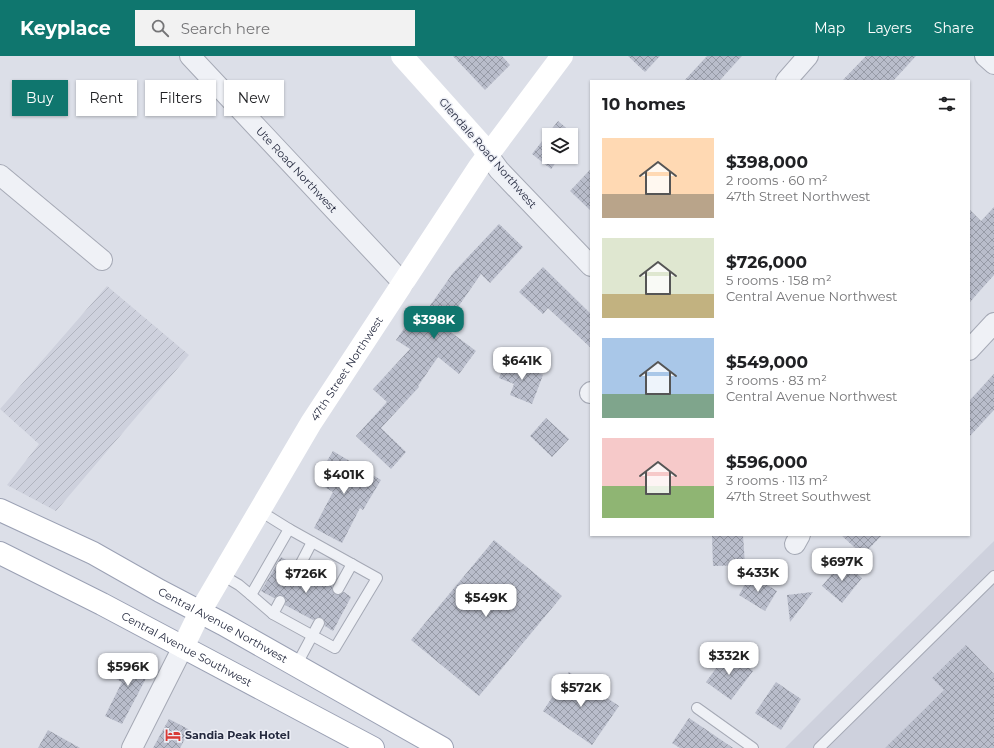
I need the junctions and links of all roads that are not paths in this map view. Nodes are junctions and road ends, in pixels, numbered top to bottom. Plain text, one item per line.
1 (190, 56) edge
2 (402, 56) edge
3 (562, 56) edge
4 (808, 56) edge
5 (985, 56) edge
6 (994, 64) edge
7 (787, 80) edge
8 (488, 155) junction
9 (0, 175) edge
10 (102, 260) dead end
11 (590, 265) edge
12 (403, 283) junction
13 (994, 323) edge
14 (970, 349) edge
15 (0, 510) edge
16 (260, 511) junction
17 (289, 529) junction
18 (312, 542) junction
19 (0, 553) edge
20 (352, 564) junction
21 (299, 567) dead end
22 (222, 576) junction
23 (994, 576) edge
24 (338, 589) dead end
25 (251, 595) junction
26 (280, 602) dead end
27 (200, 612) junction
28 (273, 614) junction
29 (319, 623) dead end
30 (313, 636) junction
31 (183, 647) junction
32 (296, 666) junction
33 (698, 708) dead end
34 (132, 748) edge
35 (372, 748) edge
36 (442, 748) edge
37 (753, 748) edge
38 (819, 748) edge

1 - 12 street, Ute Road Northwest
2 - 8 main road, Glendale Road Northwest
3 - 8 main road, 47th Street Northwest
4 - 7 street
5 - 6 street
8 - 11 street, Glendale Road Northwest
8 - 12 main road, 47th Street Northwest
9 - 10 street
12 - 16 main road, 47th Street Northwest
13 - 14 street
15 - 27 main road, Central Avenue Northwest
16 - 17 lane
16 - 22 main road, 47th Street Northwest
17 - 18 lane
17 - 25 lane
18 - 20 lane
18 - 21 lane
19 - 31 main road, Central Avenue Southwest
20 - 24 lane
20 - 30 lane
22 - 25 lane
22 - 27 main road, 47th Street Northwest
23 - 38 lane
25 - 28 lane
26 - 28 lane
27 - 31 main road, 47th Street Northwest
27 - 32 main road, Central Avenue Northwest
28 - 30 lane
29 - 30 lane
30 - 32 lane
31 - 34 street
31 - 35 main road, Central Avenue Southwest
32 - 36 main road, Central Avenue Northwest
33 - 37 lane

